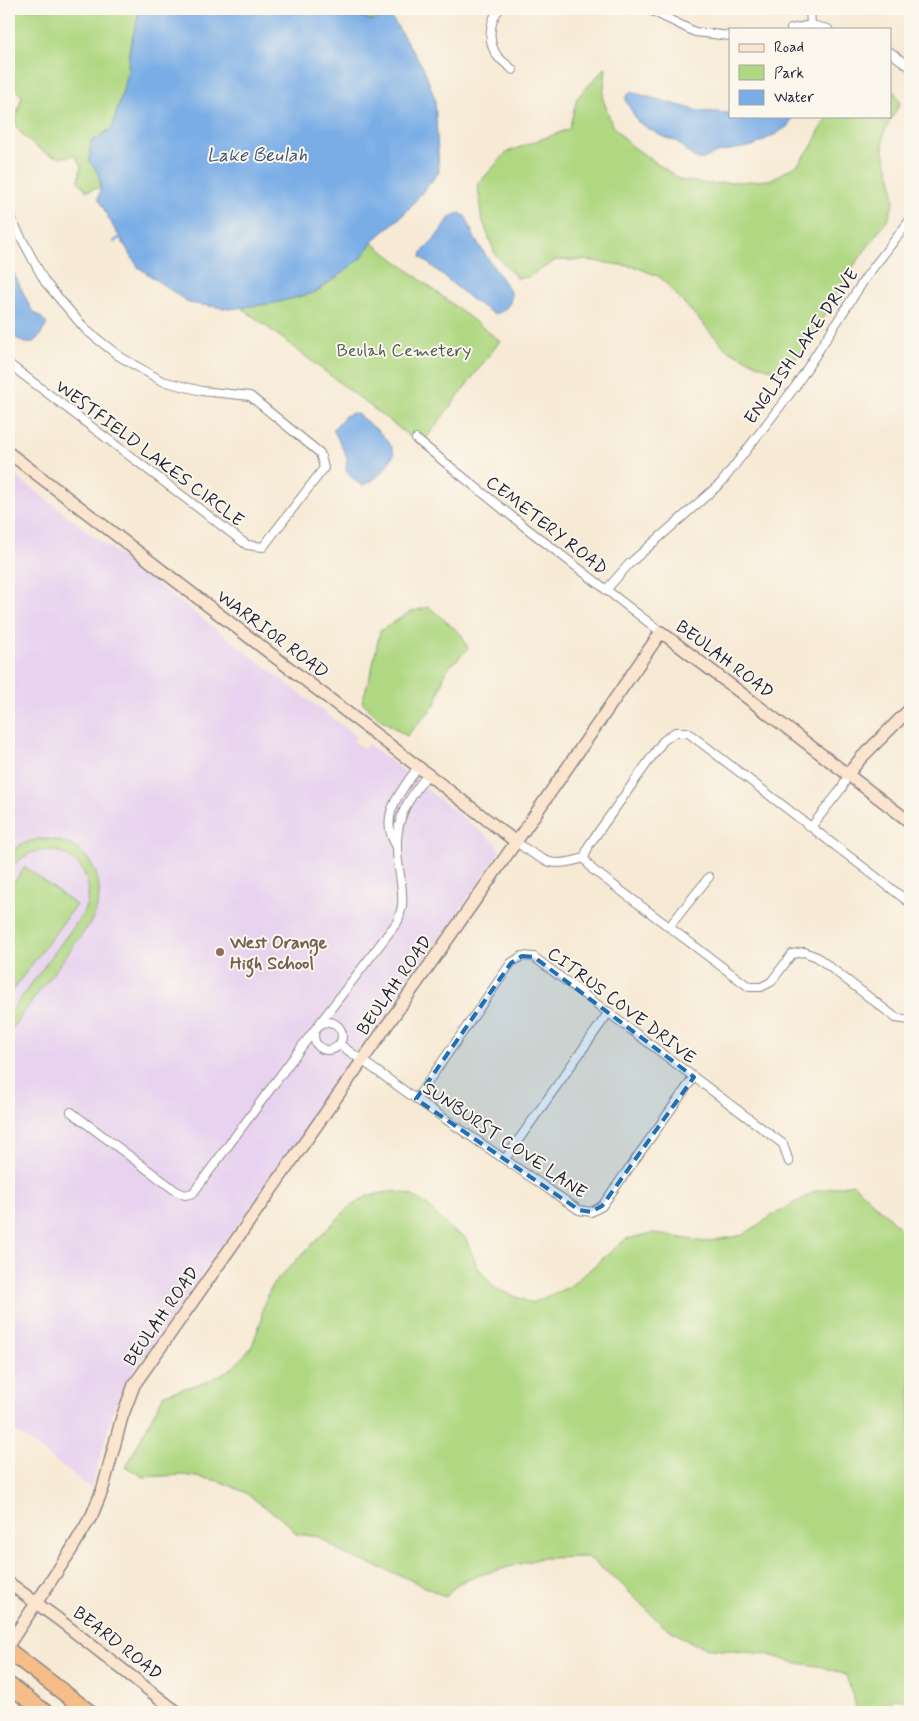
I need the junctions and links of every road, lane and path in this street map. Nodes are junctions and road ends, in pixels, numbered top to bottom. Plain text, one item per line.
1 (499, 9) edge
2 (650, 9) edge
3 (810, 9) edge
4 (811, 25) junction
5 (796, 28) edge
6 (824, 28) edge
7 (729, 36) edge
8 (892, 54) edge
9 (910, 67) edge
10 (513, 70) dead end
11 (9, 215) edge
12 (910, 220) edge
13 (9, 364) edge
14 (416, 439) dead end
15 (9, 453) edge
16 (606, 590) junction
17 (661, 632) junction
18 (910, 709) edge
19 (418, 767) junction
20 (428, 774) junction
21 (848, 774) junction
22 (910, 822) edge
23 (811, 827) junction
24 (516, 842) junction
25 (397, 847) junction
26 (584, 858) junction
27 (710, 877) dead end
28 (910, 903) edge
29 (669, 927) junction
30 (609, 1012) junction
31 (910, 1020) edge
32 (316, 1028) junction
33 (339, 1044) junction
34 (362, 1061) junction
35 (694, 1077) junction
36 (416, 1099) junction
37 (70, 1112) dead end
38 (505, 1159) junction
39 (788, 1162) dead end
40 (9, 1583) edge
41 (35, 1604) junction
42 (9, 1644) edge
43 (15, 1655) edge
44 (9, 1685) edge
45 (45, 1712) edge
46 (89, 1712) edge
47 (177, 1712) edge

1 - 10 street
2 - 7 street
3 - 4 street
4 - 5 street
4 - 6 street
8 - 9 street
11 - 13 street, WESTFIELD LAKES CIRCLE
12 - 16 street, ENGLISH LAKE DRIVE
14 - 16 street, CEMETERY ROAD
15 - 19 street, WARRIOR ROAD
16 - 17 street, CEMETERY ROAD
17 - 21 street, BEULAH ROAD
17 - 24 street, BEULAH ROAD
18 - 21 street
19 - 20 street, WARRIOR ROAD
19 - 25 street
20 - 24 street, WARRIOR ROAD
20 - 25 street
21 - 22 street, BEULAH ROAD
21 - 23 street
23 - 26 street
23 - 28 street
24 - 26 street
24 - 34 street, BEULAH ROAD
25 - 32 street
26 - 29 street
27 - 29 street
29 - 31 street
30 - 35 street, CITRUS COVE DRIVE
30 - 36 street, CITRUS COVE DRIVE
30 - 38 street
32 - 33 street
32 - 33 street
32 - 37 street
33 - 34 street, SUNBURST COVE LANE
34 - 36 street, SUNBURST COVE LANE
34 - 41 street, BEULAH ROAD
35 - 38 street, SUNBURST COVE LANE
35 - 39 street, CITRUS COVE DRIVE
36 - 38 street, SUNBURST COVE LANE
40 - 41 street, BEARD ROAD
41 - 42 street, BEULAH ROAD
41 - 47 street, BEARD ROAD
43 - 46 highway
44 - 45 highway

